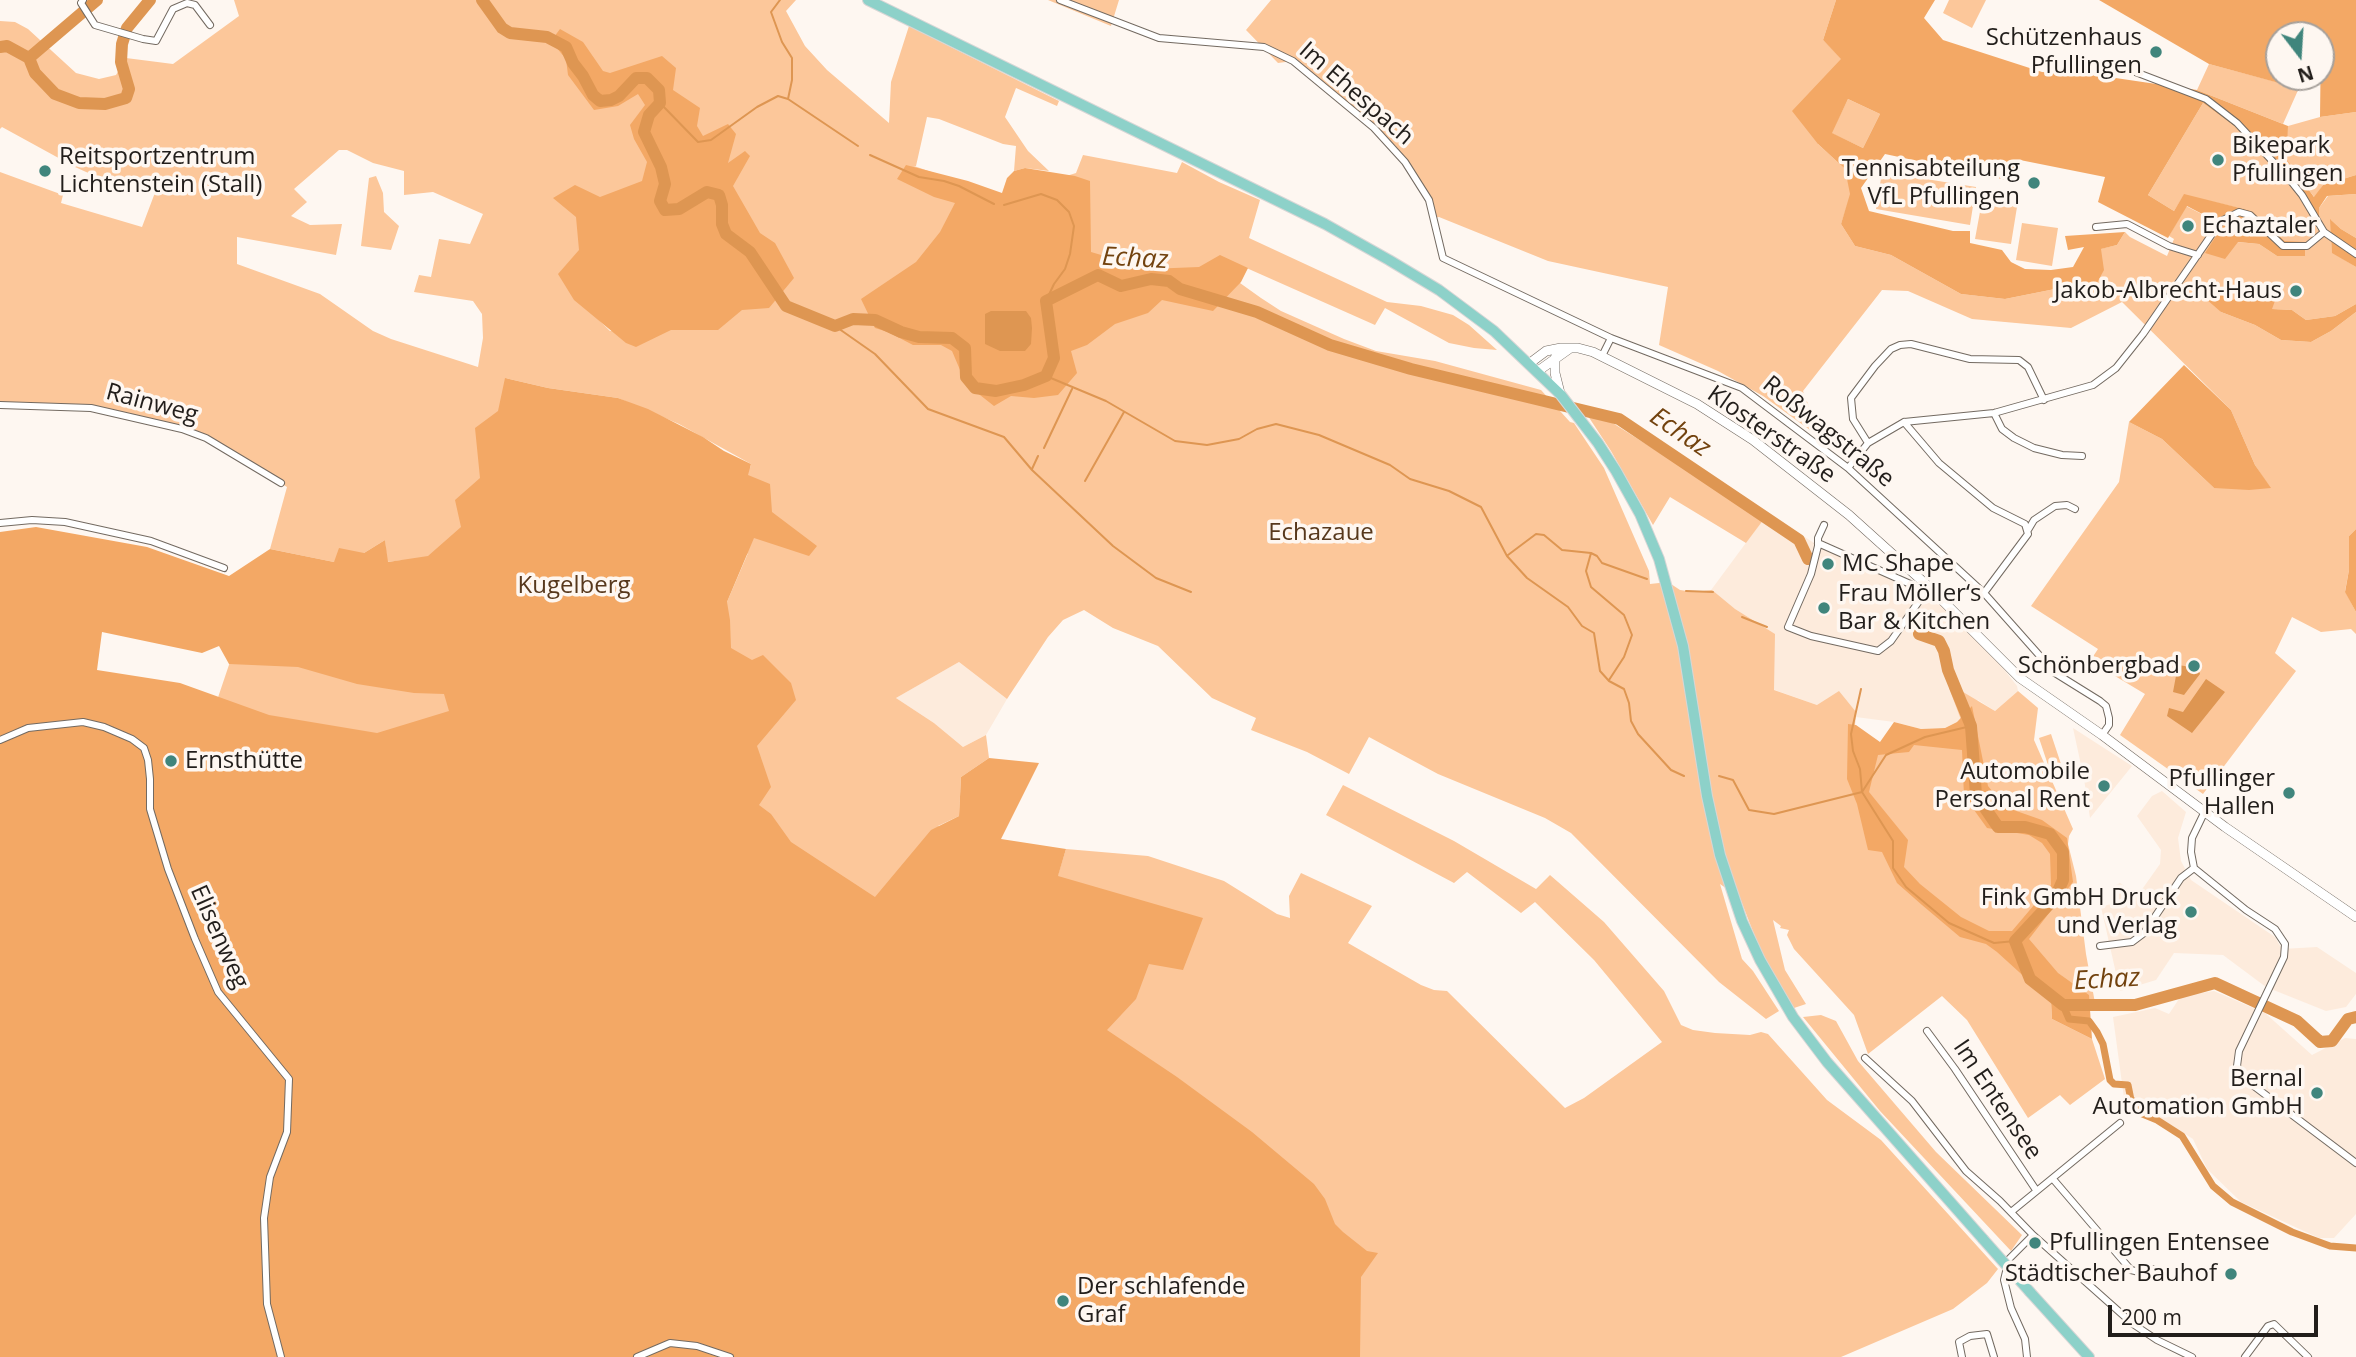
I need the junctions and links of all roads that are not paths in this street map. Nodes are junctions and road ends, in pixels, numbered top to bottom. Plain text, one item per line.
1 (868, 0) edge
2 (1060, 0) edge
3 (85, 7) edge
4 (210, 25) dead end
5 (2082, 67) dead end
6 (2096, 228) dead end
7 (2324, 232) junction
8 (2356, 254) edge
9 (2197, 255) junction
10 (1443, 258) joint
11 (1611, 338) junction
12 (1571, 348) junction
13 (1602, 355) junction
14 (1555, 358) junction
15 (1534, 367) junction
16 (1563, 398) junction
17 (2044, 400) junction
18 (0, 405) edge
19 (1994, 413) junction
20 (1904, 422) junction
21 (1868, 443) junction
22 (2082, 456) dead end
23 (1848, 468) junction
24 (281, 483) dead end
25 (2075, 509) dead end
26 (0, 523) edge
27 (1824, 525) dead end
28 (2028, 530) junction
29 (1818, 543) junction
30 (224, 568) dead end
31 (1928, 589) junction
32 (1984, 593) junction
33 (2102, 735) junction
34 (0, 740) edge
35 (2205, 811) junction
36 (2194, 868) junction
37 (2356, 917) edge
38 (2100, 946) dead end
39 (1927, 1031) dead end
40 (1865, 1058) dead end
41 (2120, 1123) dead end
42 (2356, 1163) edge
43 (2053, 1178) junction
44 (2036, 1190) junction
45 (2011, 1212) junction
46 (2033, 1235) junction
47 (2153, 1269) dead end
48 (281, 1357) edge
49 (637, 1357) edge
50 (730, 1357) edge
51 (1962, 1357) edge
52 (1994, 1357) edge
53 (2027, 1357) edge
54 (2089, 1357) edge
55 (2192, 1357) edge
56 (2245, 1357) edge
57 (2308, 1357) edge

1 - 15 main road
2 - 10 street, Im Ehespach
3 - 4 street
5 - 7 street
6 - 9 street
7 - 8 street
7 - 9 street
9 - 17 street
10 - 11 street, Roßwagstraße
11 - 13 street
11 - 23 street, Roßwagstraße
12 - 13 main road, Klosterstraße
12 - 14 main road
12 - 15 main road, Klosterstraße
13 - 31 main road, Klosterstraße
14 - 15 main road
14 - 16 main road
15 - 16 main road
16 - 54 main road, bridge
17 - 19 street
17 - 21 street
18 - 24 street, Rainweg
19 - 20 street
19 - 22 street
20 - 21 street
20 - 28 street
21 - 23 street
23 - 32 street, Roßwagstraße
25 - 28 street
26 - 30 street
27 - 29 street, Klosterstraße
28 - 32 street
29 - 31 street
29 - 31 street, Klosterstraße
31 - 33 main road, Klosterstraße
32 - 33 street, Roßwagstraße
33 - 35 main road, Klosterstraße
34 - 48 street, Elisenweg
35 - 36 street
35 - 37 main road, Klosterstraße
36 - 38 street
36 - 42 street
39 - 44 street, Im Entensee
40 - 45 street
41 - 43 street
43 - 44 street
43 - 47 street, Im Entensee
44 - 45 street
45 - 46 street
46 - 53 street
46 - 55 street
49 - 50 street
51 - 52 street
56 - 57 street

